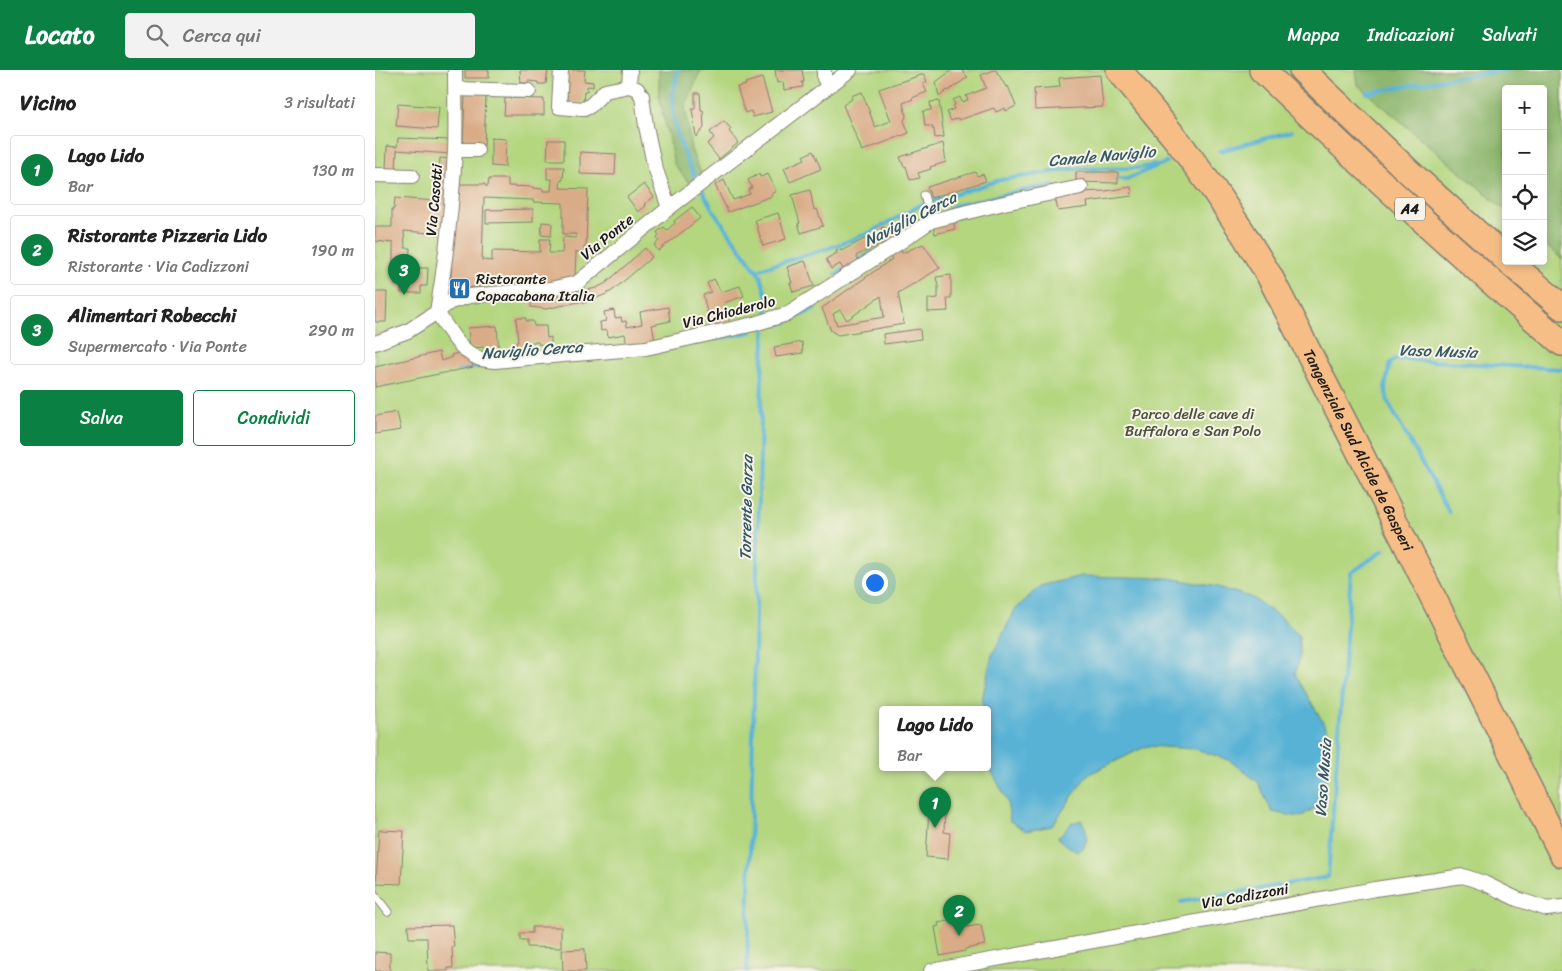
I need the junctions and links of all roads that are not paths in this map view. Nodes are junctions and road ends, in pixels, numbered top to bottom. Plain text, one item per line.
1 (455, 70) edge
2 (561, 70) edge
3 (630, 70) edge
4 (824, 70) edge
5 (850, 70) edge
6 (1119, 70) edge
7 (1138, 70) edge
8 (1262, 70) edge
9 (1302, 70) edge
10 (629, 86) junction
11 (829, 86) junction
12 (456, 89) junction
13 (529, 92) dead end
14 (455, 150) junction
15 (477, 150) dead end
16 (375, 175) edge
17 (412, 176) dead end
18 (1081, 187) dead end
19 (924, 195) dead end
20 (669, 208) junction
21 (931, 221) junction
22 (1502, 256) edge
23 (1513, 265) edge
24 (1562, 307) edge
25 (437, 312) junction
26 (375, 343) edge
27 (1562, 343) edge
28 (1562, 823) edge
29 (1562, 854) edge
30 (375, 895) edge
31 (1562, 907) edge
32 (388, 912) dead end
33 (931, 971) edge

1 - 12 street, Via Casotti
2 - 10 street
3 - 10 street
4 - 11 street
5 - 11 street, Via Ponte
6 - 29 highway, Tangenziale Sud Alcide de Gasperi
7 - 28 highway, Tangenziale Sud Alcide de Gasperi
8 - 27 highway, A4
9 - 22 highway, A4
10 - 20 street
11 - 20 street, Via Ponte
12 - 13 street
12 - 14 street, Via Casotti
14 - 15 street, Via Casotti
14 - 25 street, Via Casotti
16 - 17 street
18 - 21 street, Via Chioderolo
19 - 21 lane
20 - 25 street, Via Ponte
21 - 25 street, Via Chioderolo
23 - 24 highway, A4
25 - 26 street, Via Ponte
30 - 32 lane
31 - 33 street, Via Cadizzoni

